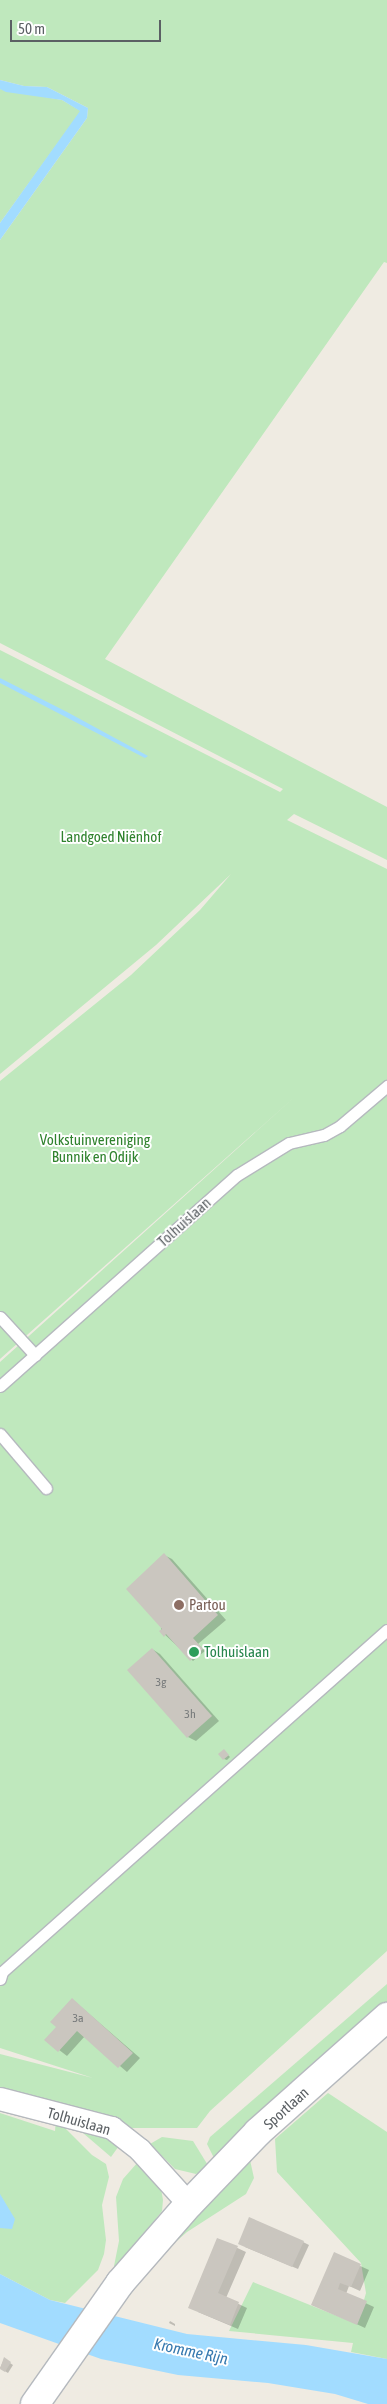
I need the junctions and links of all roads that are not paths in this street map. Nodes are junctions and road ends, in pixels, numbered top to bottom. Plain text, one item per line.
1 (387, 1086) edge
2 (0, 1317) edge
3 (35, 1356) junction
4 (0, 1386) edge
5 (0, 1434) edge
6 (46, 1488) dead end
7 (387, 1630) edge
8 (0, 1979) edge
9 (387, 2017) edge
10 (0, 2099) edge
11 (189, 2204) junction
12 (35, 2404) edge

1 - 3 lane, Tolhuislaan
2 - 3 lane
3 - 4 lane, Tolhuislaan
5 - 6 lane
7 - 8 lane
9 - 11 street, Sportlaan
10 - 11 street, Tolhuislaan
11 - 12 street, Sportlaan

